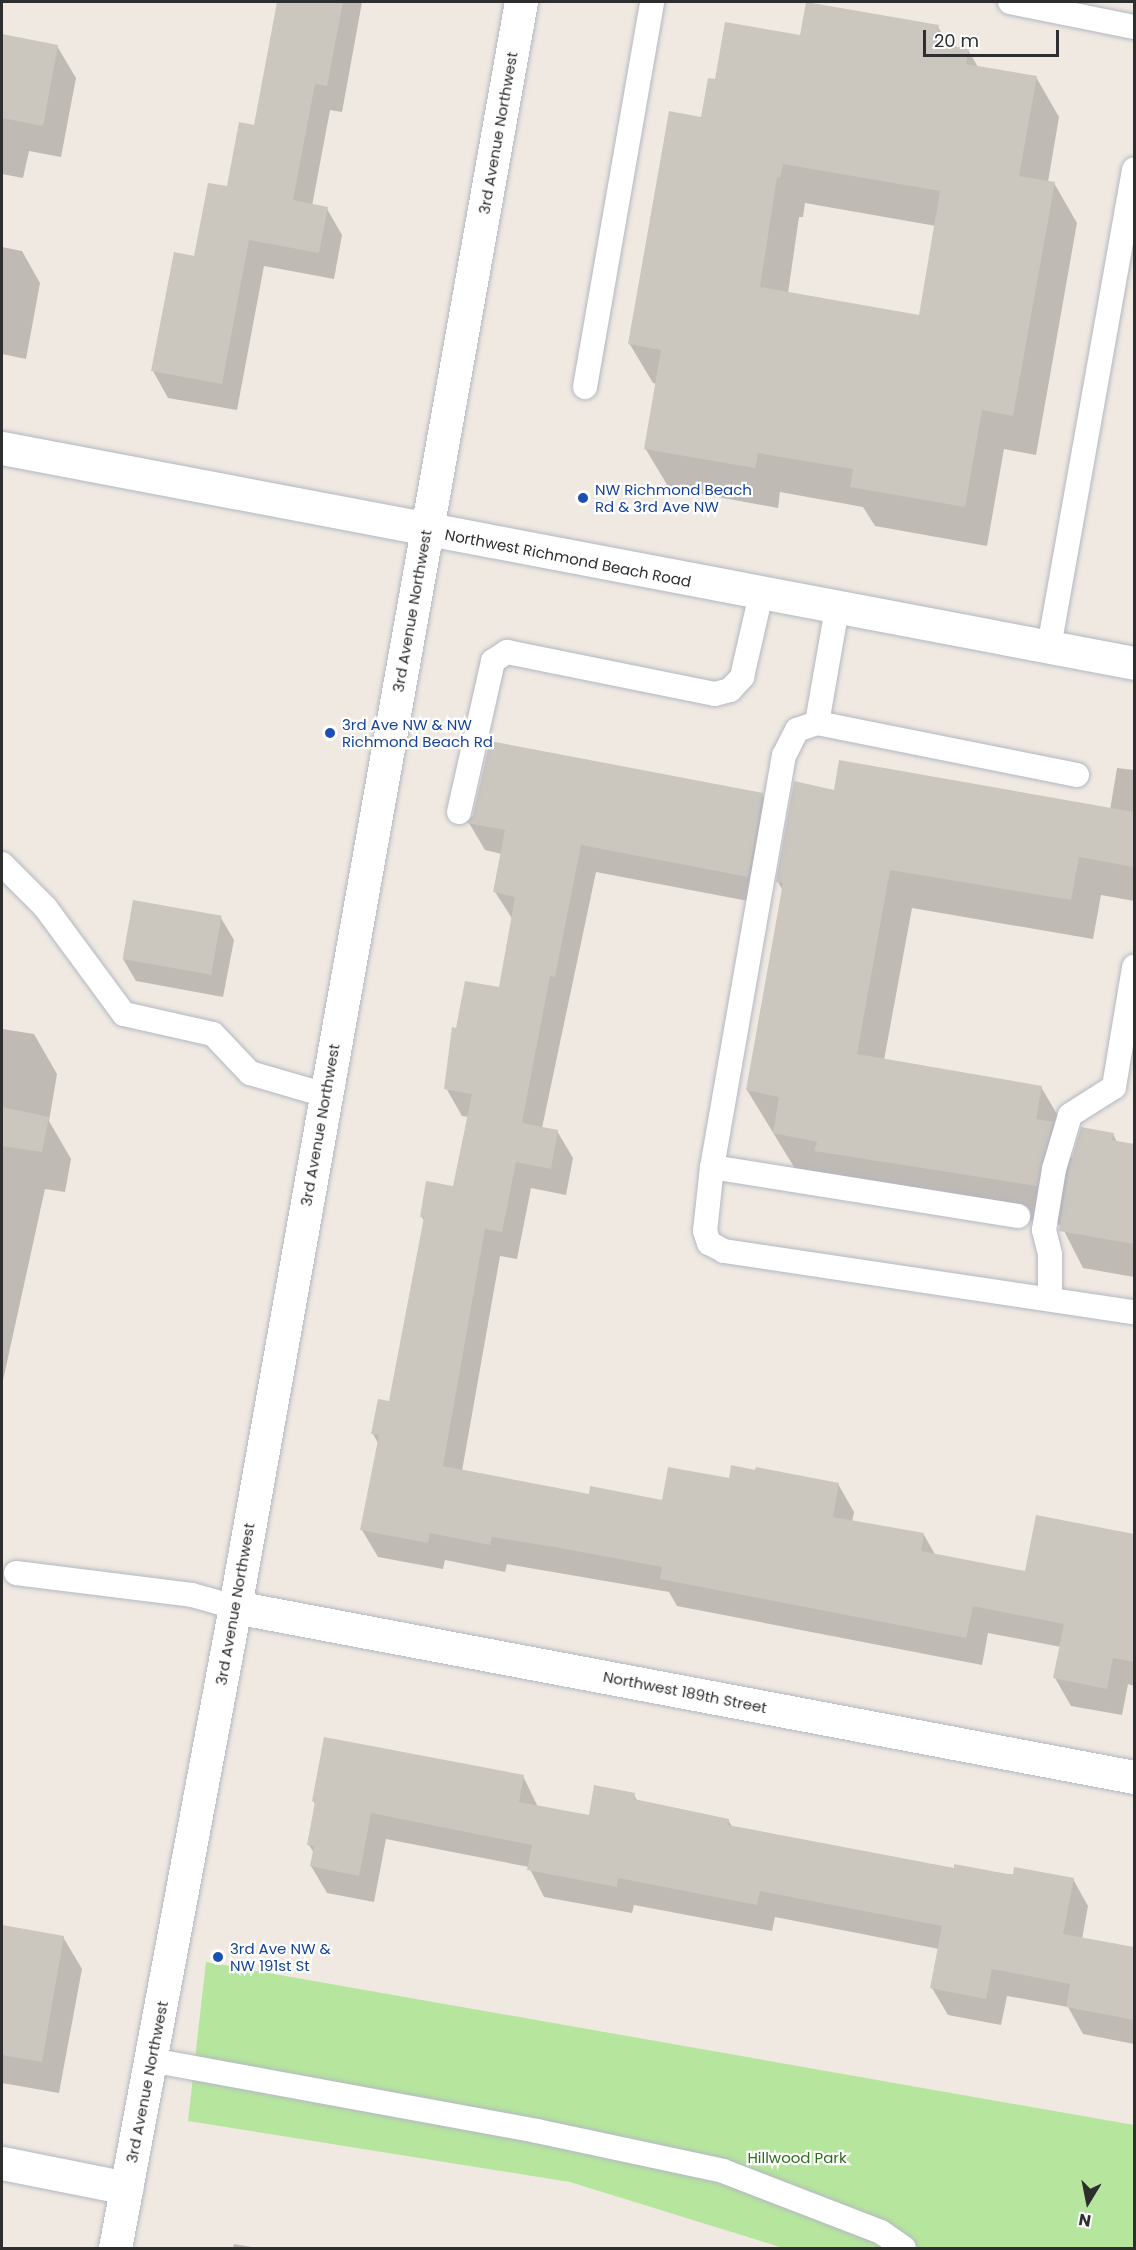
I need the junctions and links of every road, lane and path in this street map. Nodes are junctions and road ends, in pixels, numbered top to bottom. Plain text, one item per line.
1 (521, 2) edge
2 (652, 2) edge
3 (1010, 2) edge
4 (1134, 27) edge
5 (1134, 169) edge
6 (585, 387) dead end
7 (2, 448) edge
8 (426, 531) junction
9 (761, 594) junction
10 (837, 608) junction
11 (1049, 647) junction
12 (1134, 663) edge
13 (817, 723) junction
14 (1077, 775) dead end
15 (459, 812) dead end
16 (2, 864) edge
17 (1134, 968) edge
18 (325, 1095) junction
19 (712, 1167) junction
20 (1018, 1216) dead end
21 (1050, 1299) junction
22 (1134, 1312) edge
23 (16, 1573) dead end
24 (235, 1607) junction
25 (1134, 1777) edge
26 (151, 2060) junction
27 (2, 2163) edge
28 (127, 2188) junction
29 (116, 2248) edge
30 (904, 2248) edge

1 - 8 street, 3rd Avenue Northwest
2 - 6 lane
3 - 4 lane
5 - 11 lane
7 - 8 street, Northwest Richmond Beach Road
8 - 9 street, Northwest Richmond Beach Road
8 - 18 street, 3rd Avenue Northwest
9 - 10 street, Northwest Richmond Beach Road
9 - 15 lane
10 - 11 street, Northwest Richmond Beach Road
10 - 13 lane
11 - 12 street, Northwest Richmond Beach Road
13 - 14 lane
13 - 19 lane
16 - 18 lane
17 - 21 lane
18 - 24 street, 3rd Avenue Northwest
19 - 20 lane
19 - 21 lane
21 - 22 lane
23 - 24 lane
24 - 25 street, Northwest 189th Street
24 - 26 street, 3rd Avenue Northwest
26 - 28 street, 3rd Avenue Northwest
26 - 30 lane
27 - 28 street
28 - 29 street, 3rd Avenue Northwest

